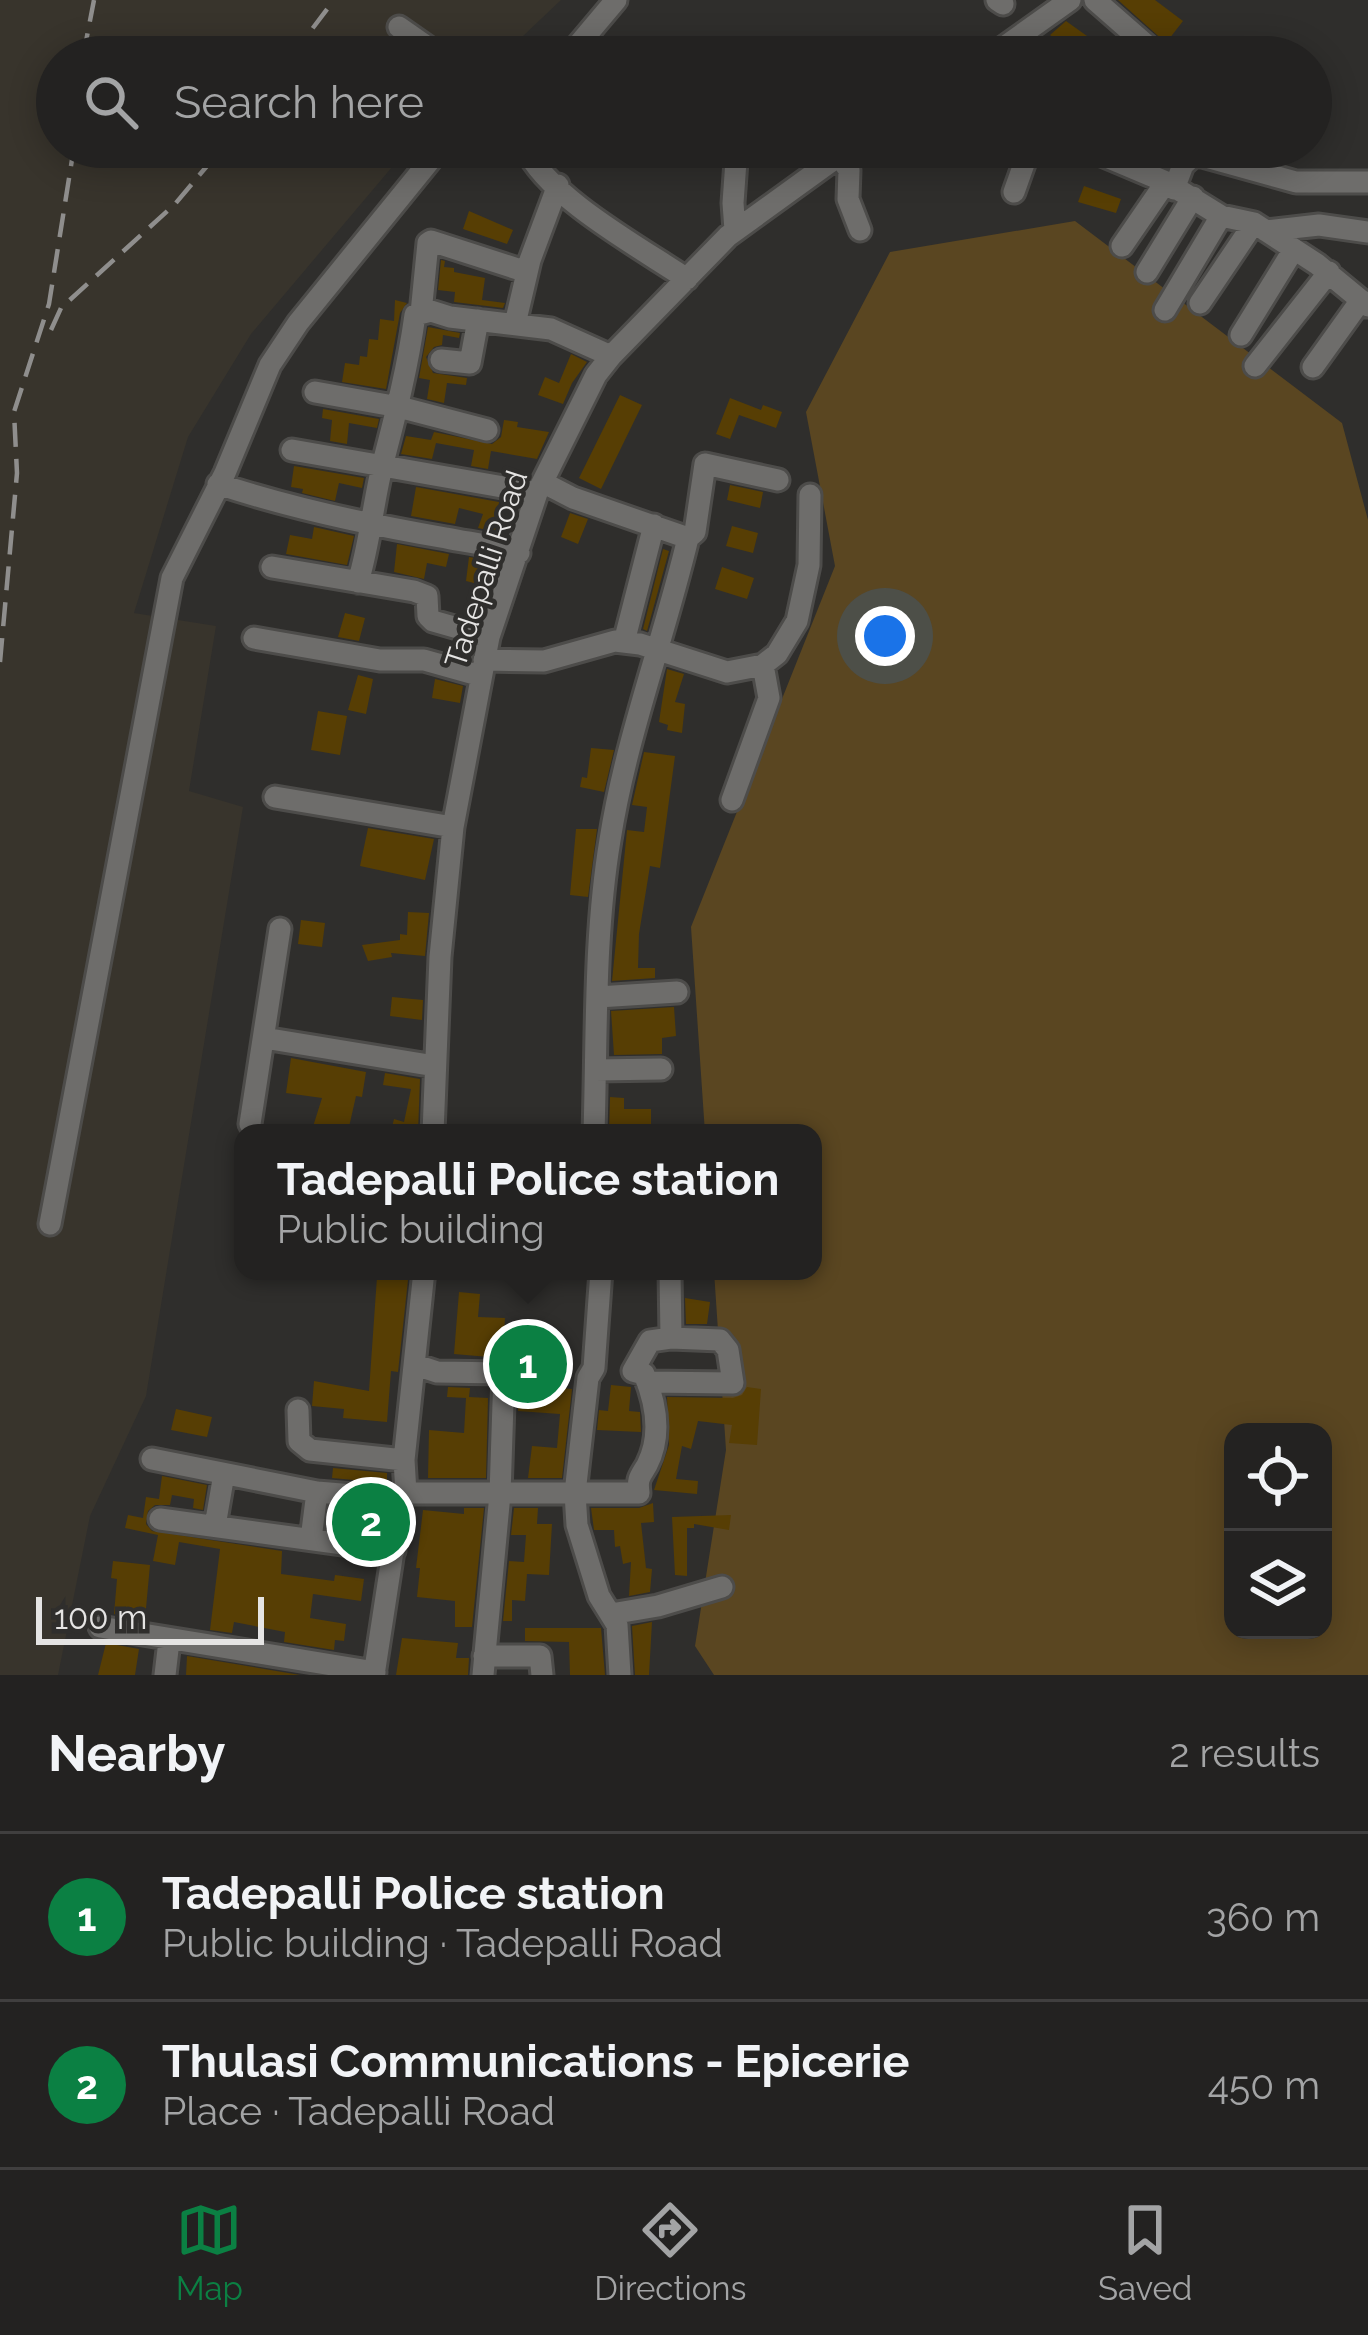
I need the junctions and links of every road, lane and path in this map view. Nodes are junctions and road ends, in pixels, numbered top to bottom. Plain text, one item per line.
1 (616, 0) edge
2 (1054, 0) edge
3 (1070, 0) edge
4 (1095, 0) edge
5 (399, 28) dead end
6 (411, 36) edge
7 (586, 36) edge
8 (1012, 36) edge
9 (1018, 36) edge
10 (1136, 36) edge
11 (424, 168) edge
12 (537, 168) edge
13 (735, 168) edge
14 (820, 168) edge
15 (848, 168) edge
16 (1023, 168) edge
17 (1128, 168) edge
18 (1182, 168) edge
19 (1246, 168) edge
20 (1368, 182) edge
21 (558, 185) junction
22 (1177, 190) junction
23 (1014, 192) dead end
24 (1221, 216) junction
25 (1260, 227) junction
26 (736, 230) junction
27 (860, 230) dead end
28 (1368, 232) edge
29 (1122, 247) dead end
30 (1294, 249) junction
31 (527, 272) junction
32 (1148, 272) dead end
33 (1329, 272) junction
34 (687, 279) junction
35 (1200, 303) dead end
36 (1364, 303) edge
37 (1165, 310) dead end
38 (421, 313) junction
39 (478, 320) junction
40 (515, 324) junction
41 (1241, 335) dead end
42 (611, 356) junction
43 (441, 360) dead end
44 (1255, 366) dead end
45 (1313, 367) dead end
46 (315, 392) dead end
47 (399, 407) junction
48 (487, 430) dead end
49 (292, 450) dead end
50 (382, 466) junction
51 (778, 480) dead end
52 (218, 484) junction
53 (540, 488) junction
54 (811, 495) dead end
55 (372, 523) junction
56 (654, 525) junction
57 (688, 538) junction
58 (519, 553) junction
59 (272, 567) dead end
60 (358, 583) junction
61 (254, 638) dead end
62 (624, 642) junction
63 (657, 650) junction
64 (485, 657) junction
65 (763, 664) junction
66 (275, 797) dead end
67 (732, 800) dead end
68 (453, 827) junction
69 (280, 929) dead end
70 (677, 992) dead end
71 (598, 997) junction
72 (264, 1038) junction
73 (435, 1066) junction
74 (596, 1070) junction
75 (662, 1070) dead end
76 (250, 1124) dead end
77 (434, 1124) edge
78 (594, 1124) edge
79 (50, 1225) dead end
80 (423, 1280) edge
81 (600, 1280) edge
82 (670, 1280) edge
83 (671, 1338) junction
84 (416, 1365) junction
85 (594, 1368) junction
86 (640, 1377) junction
87 (298, 1410) dead end
88 (152, 1459) dead end
89 (404, 1460) junction
90 (224, 1474) junction
91 (317, 1492) junction
92 (575, 1493) junction
93 (500, 1494) junction
94 (403, 1496) junction
95 (160, 1519) dead end
96 (215, 1526) junction
97 (311, 1539) junction
98 (394, 1551) junction
99 (722, 1587) dead end
100 (610, 1614) junction
101 (100, 1627) dead end
102 (169, 1641) junction
103 (483, 1665) edge
104 (375, 1674) edge
105 (165, 1675) edge
106 (542, 1675) edge
107 (620, 1675) edge

1 - 7 street
2 - 8 street
3 - 9 street
4 - 10 street
5 - 6 street
11 - 52 street
12 - 21 street
13 - 26 street
14 - 26 street, Tadepalli Road
15 - 27 street
16 - 23 street
17 - 22 street
18 - 22 street
19 - 20 street
21 - 31 street
21 - 34 street
22 - 24 street
22 - 29 street
22 - 32 street
24 - 25 street
24 - 37 street
25 - 28 street
25 - 30 street
25 - 35 street
26 - 34 street, Tadepalli Road
30 - 33 street
30 - 41 street
31 - 38 street
31 - 40 street
33 - 36 street
33 - 44 street
34 - 42 street, Tadepalli Road
36 - 45 street
38 - 39 street
38 - 47 street
39 - 40 street
39 - 43 street
40 - 42 street
42 - 53 street, Tadepalli Road
46 - 47 street
47 - 48 street
47 - 50 street
49 - 50 street
50 - 53 street
50 - 55 street
51 - 57 street
52 - 55 street
52 - 79 street
53 - 56 street
53 - 58 street, Tadepalli Road
54 - 65 street
55 - 58 street
55 - 60 street
56 - 57 street
56 - 62 street
57 - 63 street
58 - 64 street, Tadepalli Road
59 - 60 street
60 - 64 street
61 - 64 street
62 - 63 street
62 - 64 street
63 - 65 street
63 - 71 street
64 - 68 street, Tadepalli Road
65 - 67 street
66 - 68 street
68 - 73 street, Tadepalli Road
69 - 72 street
70 - 71 street
71 - 74 street
72 - 73 street
72 - 76 street
73 - 77 street, Tadepalli Road
74 - 75 street
74 - 78 street
80 - 84 street
81 - 85 street
82 - 83 street
83 - 86 street
83 - 86 street
84 - 89 street
84 - 93 street
85 - 86 street
85 - 92 street
86 - 92 street
87 - 89 street
88 - 90 street
89 - 94 street
90 - 91 street
90 - 96 street
91 - 94 street
91 - 97 street
92 - 93 street
92 - 100 street
93 - 94 street
93 - 103 street
94 - 98 street
95 - 96 street
96 - 97 street
97 - 98 street
98 - 104 street
99 - 100 street
100 - 107 street
101 - 102 street
102 - 104 street
102 - 105 street
103 - 106 street

